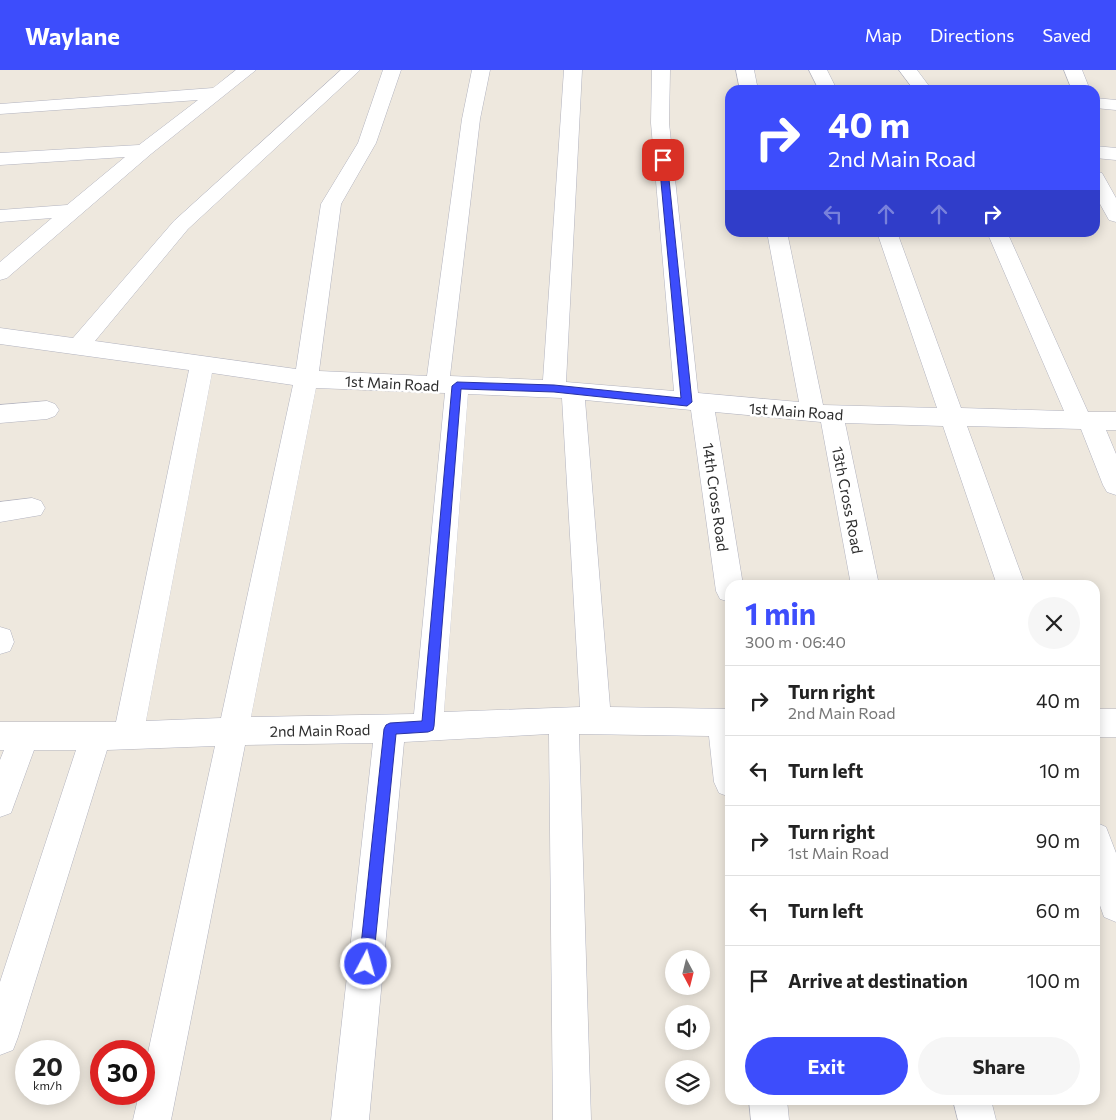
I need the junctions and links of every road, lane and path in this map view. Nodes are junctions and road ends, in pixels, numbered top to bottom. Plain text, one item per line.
1 (247, 70) edge
2 (351, 70) edge
3 (392, 70) edge
4 (481, 70) edge
5 (573, 70) edge
6 (661, 70) edge
7 (745, 70) edge
8 (818, 70) edge
9 (908, 70) edge
10 (1073, 70) edge
11 (748, 85) edge
12 (826, 85) edge
13 (919, 85) edge
14 (1079, 85) edge
15 (218, 93) junction
16 (1100, 103) edge
17 (1116, 105) edge
18 (0, 109) edge
19 (144, 150) junction
20 (1100, 152) edge
21 (1116, 154) edge
22 (0, 159) edge
23 (1100, 186) edge
24 (70, 211) junction
25 (0, 216) edge
26 (1116, 216) edge
27 (778, 237) edge
28 (889, 237) edge
29 (999, 237) edge
30 (0, 273) edge
31 (0, 336) edge
32 (78, 346) junction
33 (202, 364) junction
34 (306, 379) junction
35 (447, 385) junction
36 (564, 390) junction
37 (694, 403) junction
38 (47, 410) dead end
39 (0, 414) edge
40 (822, 414) junction
41 (953, 416) junction
42 (1085, 420) junction
43 (1116, 421) edge
44 (1116, 484) edge
45 (32, 508) dead end
46 (0, 512) edge
47 (728, 580) edge
48 (864, 580) edge
49 (1009, 580) edge
50 (580, 720) junction
51 (725, 723) edge
52 (1100, 723) edge
53 (1116, 723) edge
54 (428, 726) junction
55 (390, 729) junction
56 (233, 731) junction
57 (96, 735) junction
58 (12, 736) edge
59 (128, 736) junction
60 (0, 802) edge
61 (1100, 854) edge
62 (1116, 905) edge
63 (0, 1037) edge
64 (768, 1105) edge
65 (973, 1105) edge
66 (152, 1120) edge
67 (350, 1120) edge
68 (572, 1120) edge
69 (770, 1120) edge
70 (977, 1120) edge

1 - 15 street
2 - 32 street
3 - 34 street
4 - 35 street
5 - 36 street
6 - 37 street, 14th Cross Road
7 - 11 street
8 - 12 street
9 - 13 street
10 - 14 street
15 - 18 street
15 - 19 street
16 - 17 street
19 - 22 street
19 - 24 street
20 - 21 street
23 - 26 street
24 - 25 street
24 - 30 street
27 - 40 street, 13th Cross Road
28 - 41 street
29 - 42 street
31 - 32 street, 1st Main Road
32 - 33 street, 1st Main Road
33 - 34 street, 1st Main Road
33 - 59 street
34 - 35 street, 1st Main Road
34 - 56 street
35 - 36 street, 1st Main Road
35 - 54 street
36 - 37 street, 1st Main Road
36 - 50 street
37 - 40 street, 1st Main Road
37 - 47 street, 14th Cross Road
38 - 39 street
40 - 41 street, 1st Main Road
40 - 48 street, 13th Cross Road
41 - 42 street, 1st Main Road
41 - 49 street
42 - 43 street, 1st Main Road
42 - 44 street
45 - 46 street
50 - 51 street, 2nd Main Road
50 - 54 street, 2nd Main Road
50 - 68 street
52 - 53 street
54 - 55 street, 2nd Main Road
55 - 56 street, 2nd Main Road
55 - 67 street
56 - 59 street, 2nd Main Road
56 - 66 street
57 - 58 street, 2nd Main Road
57 - 59 street, 2nd Main Road
57 - 63 street
58 - 60 street
61 - 62 street
64 - 69 street
65 - 70 street

